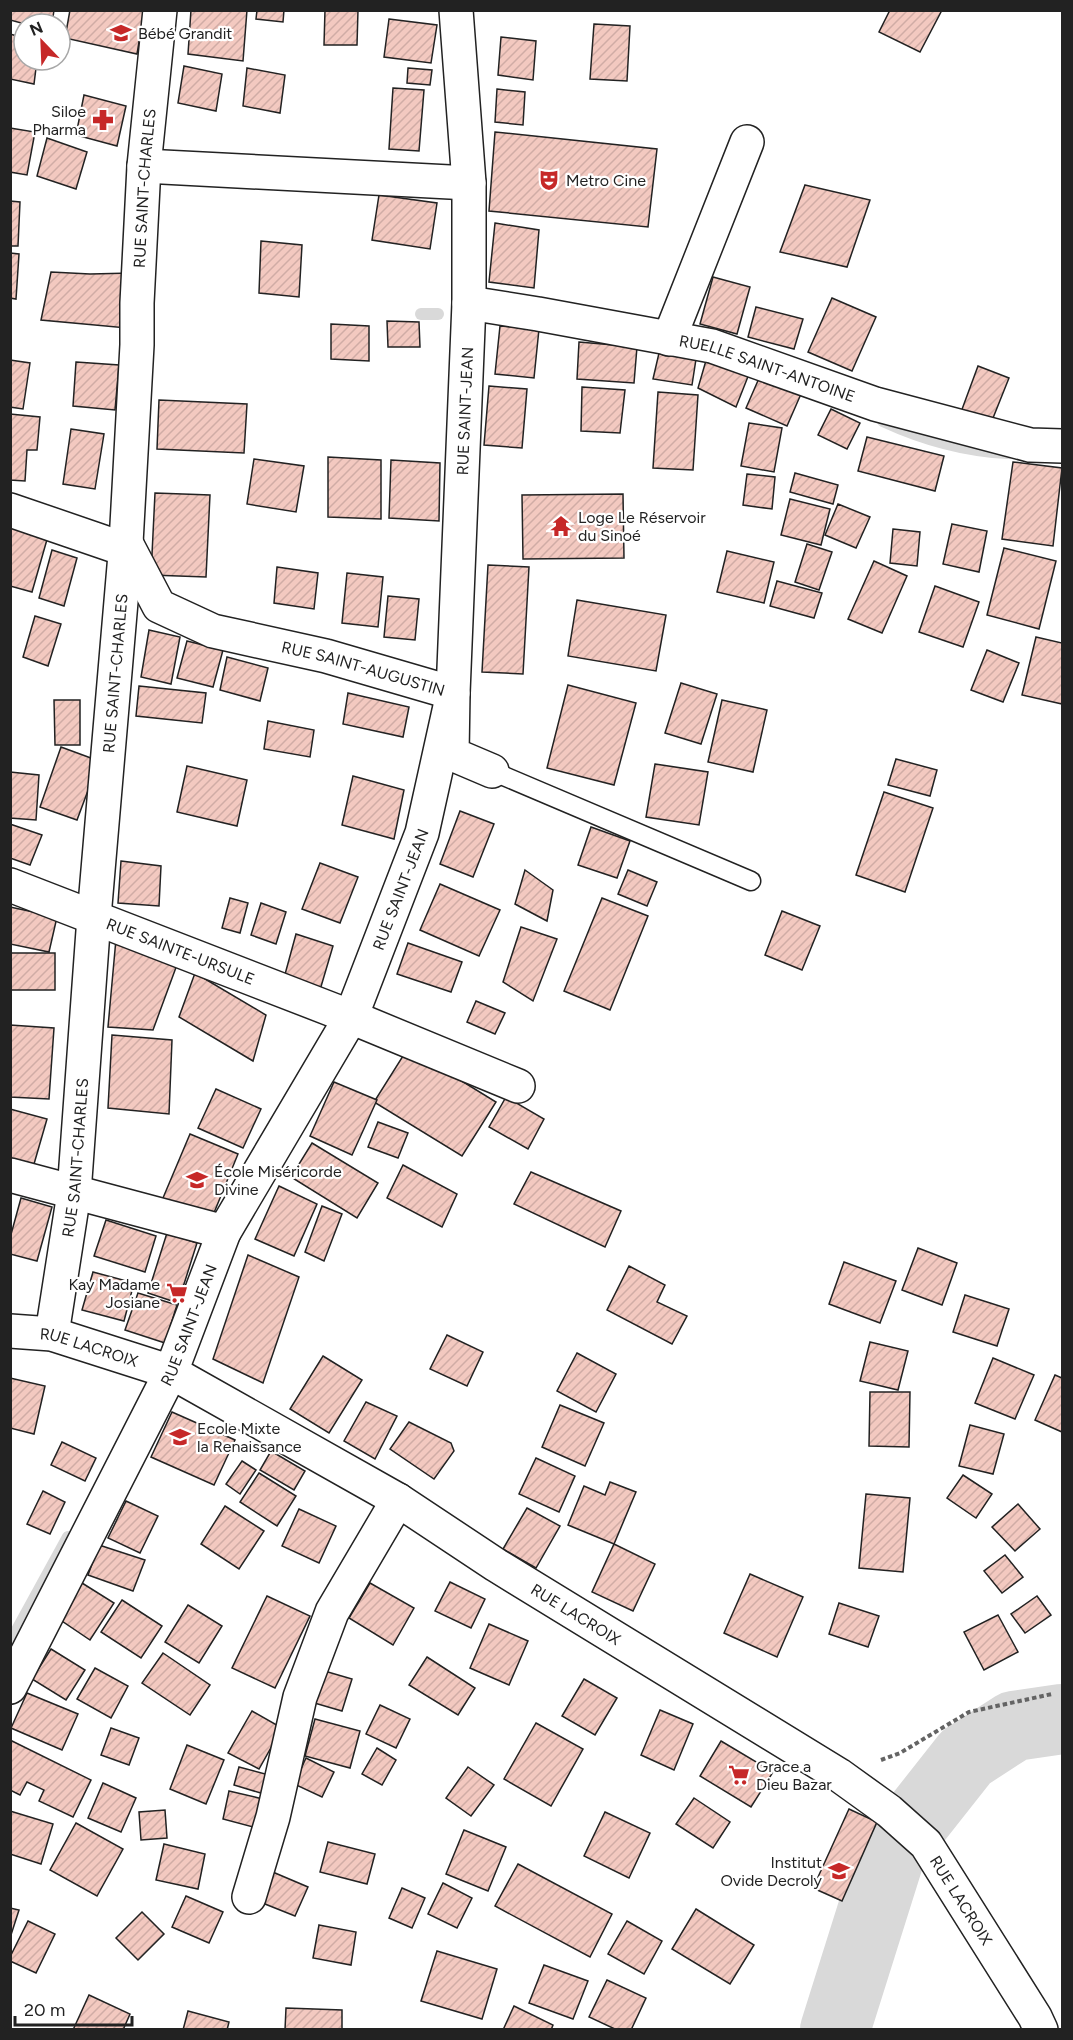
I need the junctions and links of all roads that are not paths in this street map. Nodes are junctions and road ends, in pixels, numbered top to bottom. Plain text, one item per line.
1 (160, 10) edge
2 (456, 10) edge
3 (747, 142) dead end
4 (144, 166) junction
5 (469, 183) junction
6 (470, 303) junction
7 (669, 339) junction
8 (1062, 446) edge
9 (10, 510) edge
10 (126, 543) junction
11 (453, 693) junction
12 (492, 771) joint
13 (751, 881) dead end
14 (10, 885) edge
15 (94, 917) junction
16 (351, 1017) junction
17 (518, 1086) dead end
18 (10, 1175) edge
19 (75, 1193) junction
20 (224, 1232) junction
21 (10, 1331) edge
22 (52, 1334) junction
23 (171, 1372) junction
24 (398, 1500) junction
25 (19, 1654) edge
26 (10, 1687) edge
27 (249, 1897) dead end
28 (1041, 2030) edge

1 - 4 street, RUE SAINT-CHARLES
2 - 5 street, RUE SAINT-JEAN
3 - 7 street
4 - 5 street
4 - 10 street, RUE SAINT-CHARLES
5 - 6 street, RUE SAINT-JEAN
6 - 7 street, RUELLE SAINT-ANTOINE
6 - 11 street, RUE SAINT-JEAN
7 - 8 street, RUELLE SAINT-ANTOINE
9 - 10 street
10 - 11 street, RUE SAINT-AUGUSTIN
10 - 15 street, RUE SAINT-CHARLES
11 - 12 street, RUE SAINT-AUGUSTIN
11 - 16 street, RUE SAINT-JEAN
12 - 13 lane, RUE SAINT-AUGUSTIN
14 - 15 street, RUE SAINTE-URSULE
15 - 16 street, RUE SAINTE-URSULE
15 - 19 street, RUE SAINT-CHARLES
16 - 17 street, RUE SAINTE-URSULE
16 - 20 street, RUE SAINT-JEAN
18 - 19 street
19 - 20 street
19 - 22 street, RUE SAINT-CHARLES
20 - 23 street, RUE SAINT-JEAN
21 - 22 street, RUE LACROIX
22 - 23 street, RUE LACROIX
23 - 24 street, RUE LACROIX
23 - 25 street, RUE SAINT-JEAN
24 - 27 street
24 - 28 street, RUE LACROIX
25 - 26 street, RUE SAINT-JEAN

